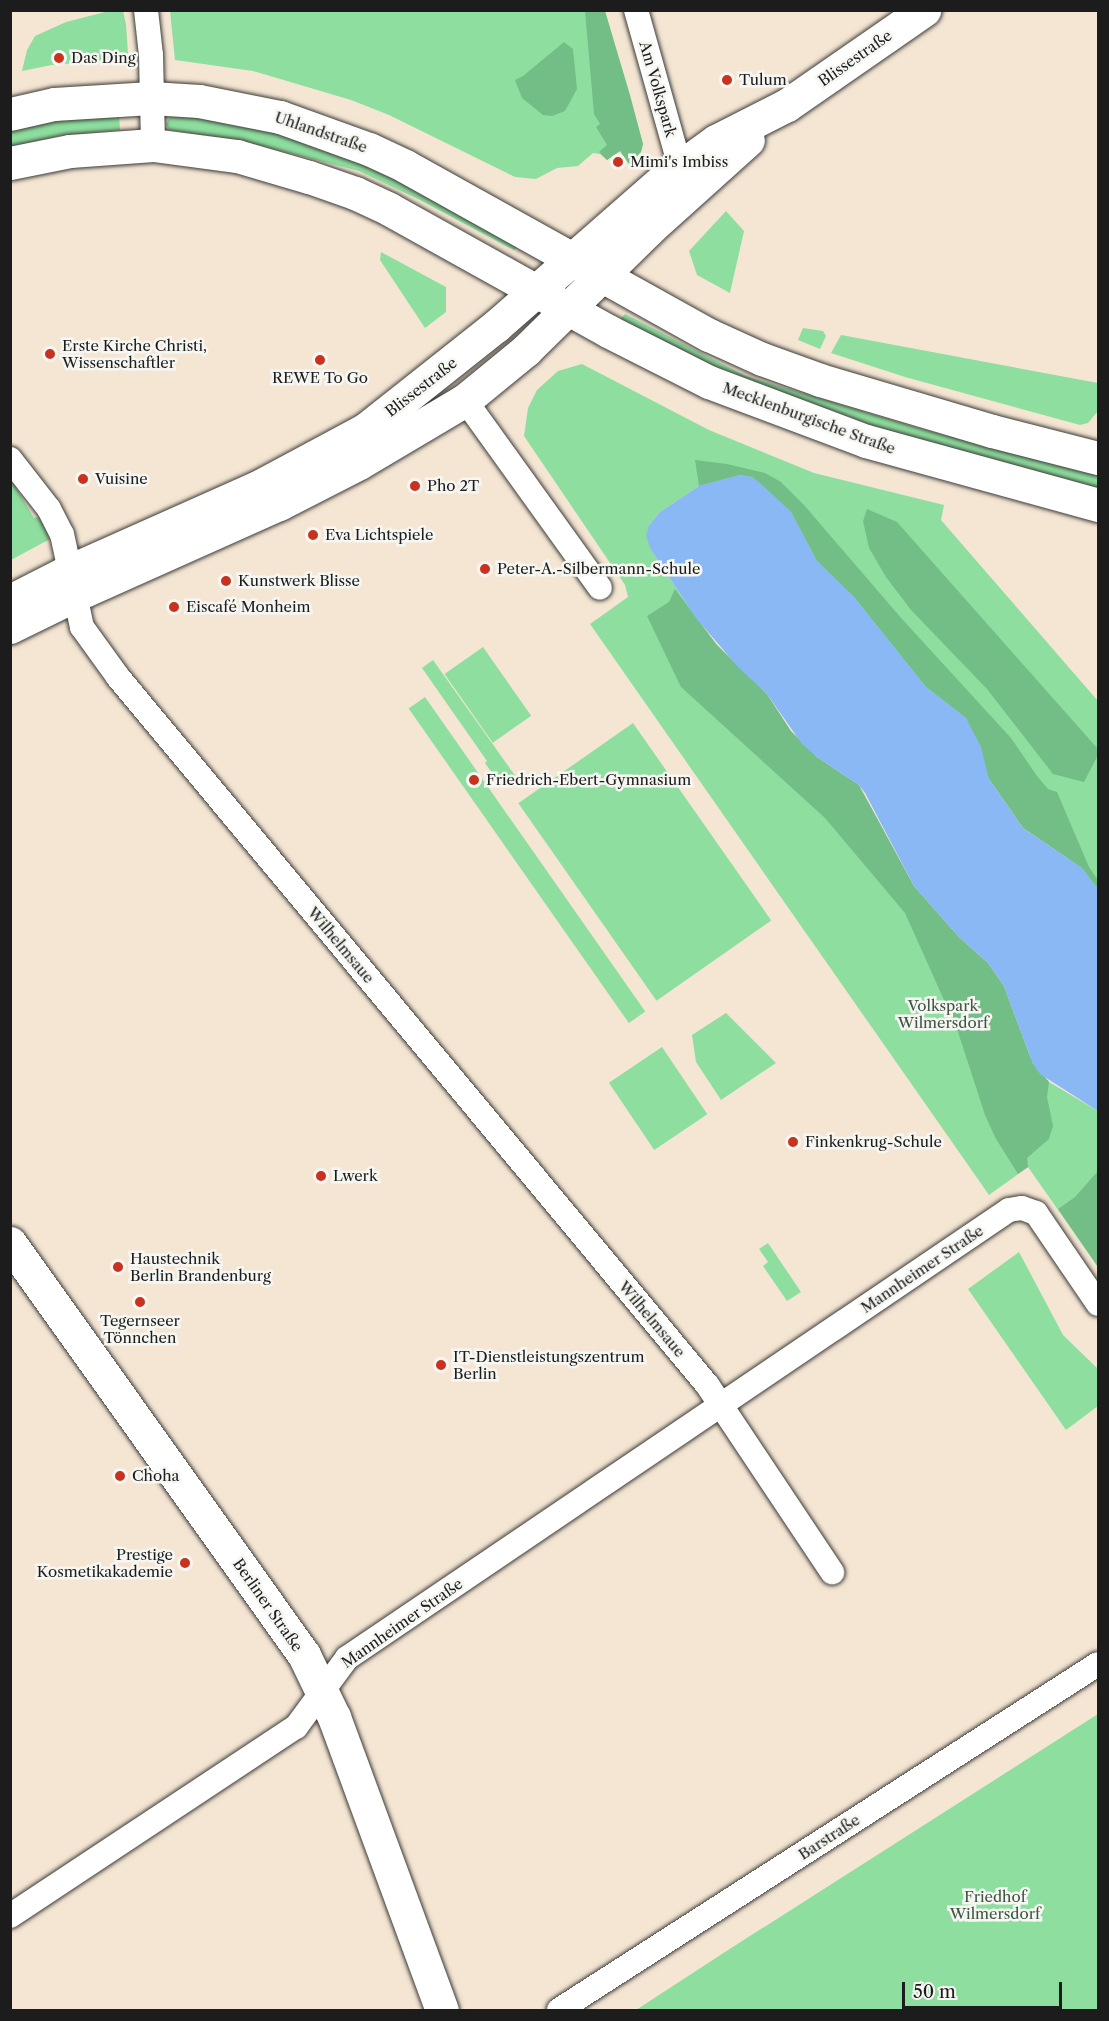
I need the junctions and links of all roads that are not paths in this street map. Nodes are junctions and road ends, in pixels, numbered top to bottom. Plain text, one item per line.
1 (146, 10) edge
2 (636, 10) edge
3 (924, 10) edge
4 (151, 98) junction
5 (787, 105) junction
6 (10, 114) edge
7 (153, 144) junction
8 (10, 163) edge
9 (680, 167) junction
10 (572, 258) junction
11 (602, 275) junction
12 (536, 291) junction
13 (568, 309) junction
14 (465, 400) junction
15 (1098, 458) edge
16 (10, 459) edge
17 (1098, 505) edge
18 (71, 583) junction
19 (600, 588) dead end
20 (10, 601) edge
21 (10, 627) edge
22 (10, 1243) edge
23 (1098, 1304) edge
24 (721, 1406) junction
25 (832, 1572) dead end
26 (1098, 1664) edge
27 (323, 1692) junction
28 (10, 1916) edge
29 (442, 2010) edge
30 (559, 2010) edge

1 - 4 street
2 - 9 street, Am Volkspark
3 - 5 main road, Blissestraße
4 - 6 main road, Uhlandstraße
4 - 7 street
4 - 10 main road, Uhlandstraße
5 - 9 main road, Blissestraße
5 - 11 main road, Blissestraße
7 - 8 main road
7 - 12 main road
9 - 10 main road, Blissestraße
10 - 11 main road, Uhlandstraße
10 - 12 main road, Blissestraße
11 - 13 main road, Blissestraße
11 - 15 main road
12 - 13 main road, Mecklenburgische Straße
12 - 18 main road, Blissestraße
13 - 14 main road, Blissestraße
13 - 17 main road, Mecklenburgische Straße
14 - 18 main road, Blissestraße
14 - 19 street
16 - 18 street, Wilhelmsaue
18 - 20 main road, Blissestraße
18 - 21 main road, Blissestraße
18 - 24 street, Wilhelmsaue
22 - 27 main road, Berliner Straße
23 - 24 street, Mannheimer Straße
24 - 25 street
24 - 27 street, Mannheimer Straße
26 - 30 street, Barstraße
27 - 28 street, Mannheimer Straße
27 - 29 main road, Berliner Straße

